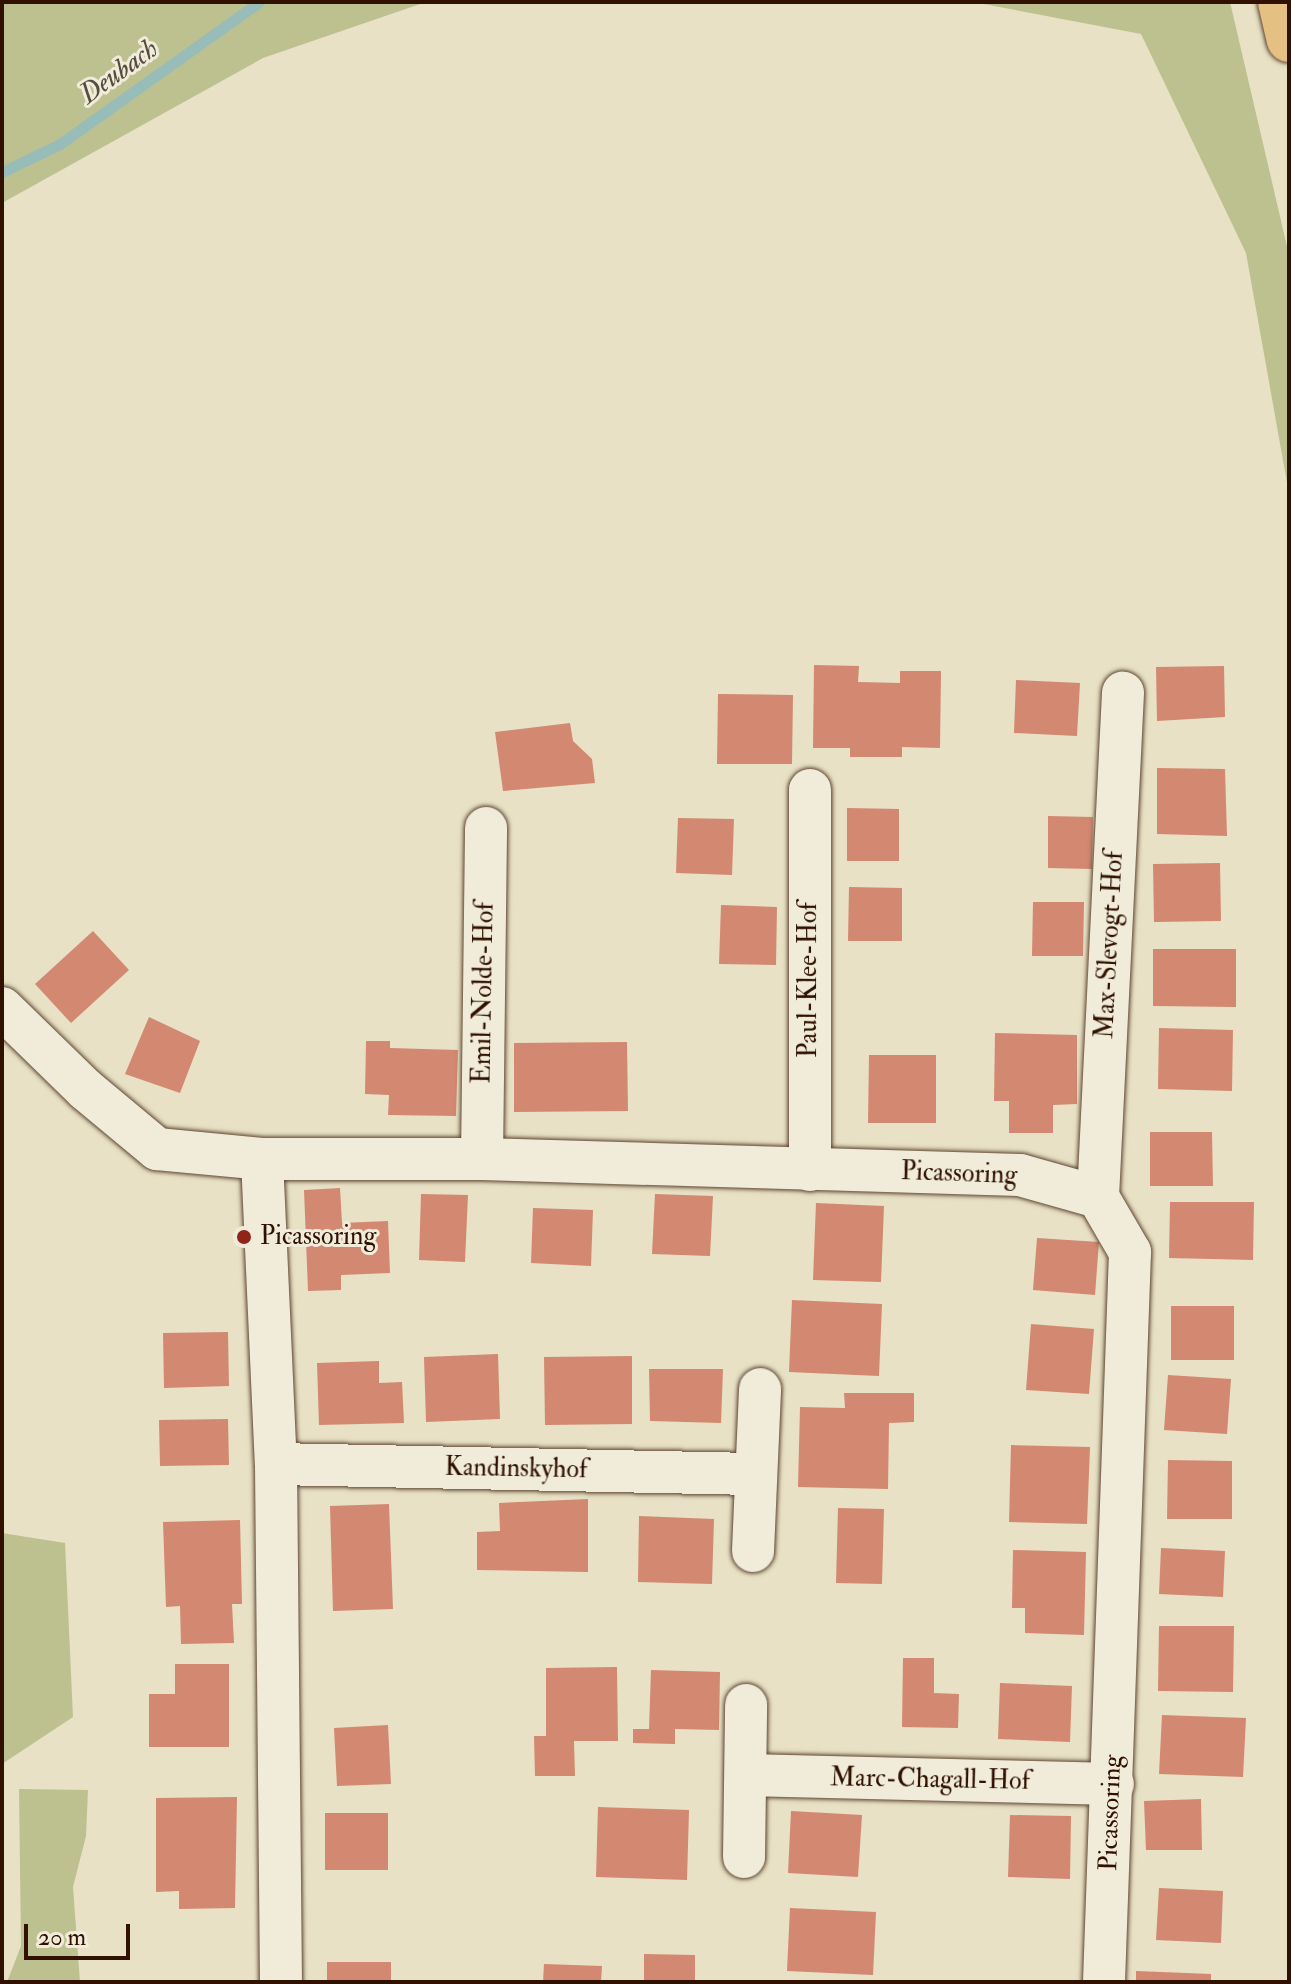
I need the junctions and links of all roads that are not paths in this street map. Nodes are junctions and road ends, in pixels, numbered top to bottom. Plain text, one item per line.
1 (1280, 2) edge
2 (1289, 40) edge
3 (1123, 693) dead end
4 (810, 790) dead end
5 (486, 828) dead end
6 (2, 1008) edge
7 (262, 1159) junction
8 (482, 1159) junction
9 (810, 1170) junction
10 (1098, 1197) junction
11 (760, 1389) dead end
12 (276, 1464) junction
13 (756, 1474) junction
14 (753, 1551) dead end
15 (746, 1705) dead end
16 (747, 1775) junction
17 (1113, 1784) junction
18 (744, 1857) dead end
19 (281, 1982) edge
20 (1104, 1982) edge

1 - 2 highway
3 - 10 street, Max-Slevogt-Hof
4 - 9 street, Paul-Klee-Hof
5 - 8 street, Emil-Nolde-Hof
6 - 7 street, Picassoring
7 - 8 street, Picassoring
7 - 12 street
8 - 9 street, Picassoring
9 - 10 street, Picassoring
10 - 17 street, Picassoring
11 - 13 street
12 - 13 street, Kandinskyhof
12 - 19 street
13 - 14 street
15 - 16 street
16 - 17 street, Marc-Chagall-Hof
16 - 18 street
17 - 20 street, Picassoring

